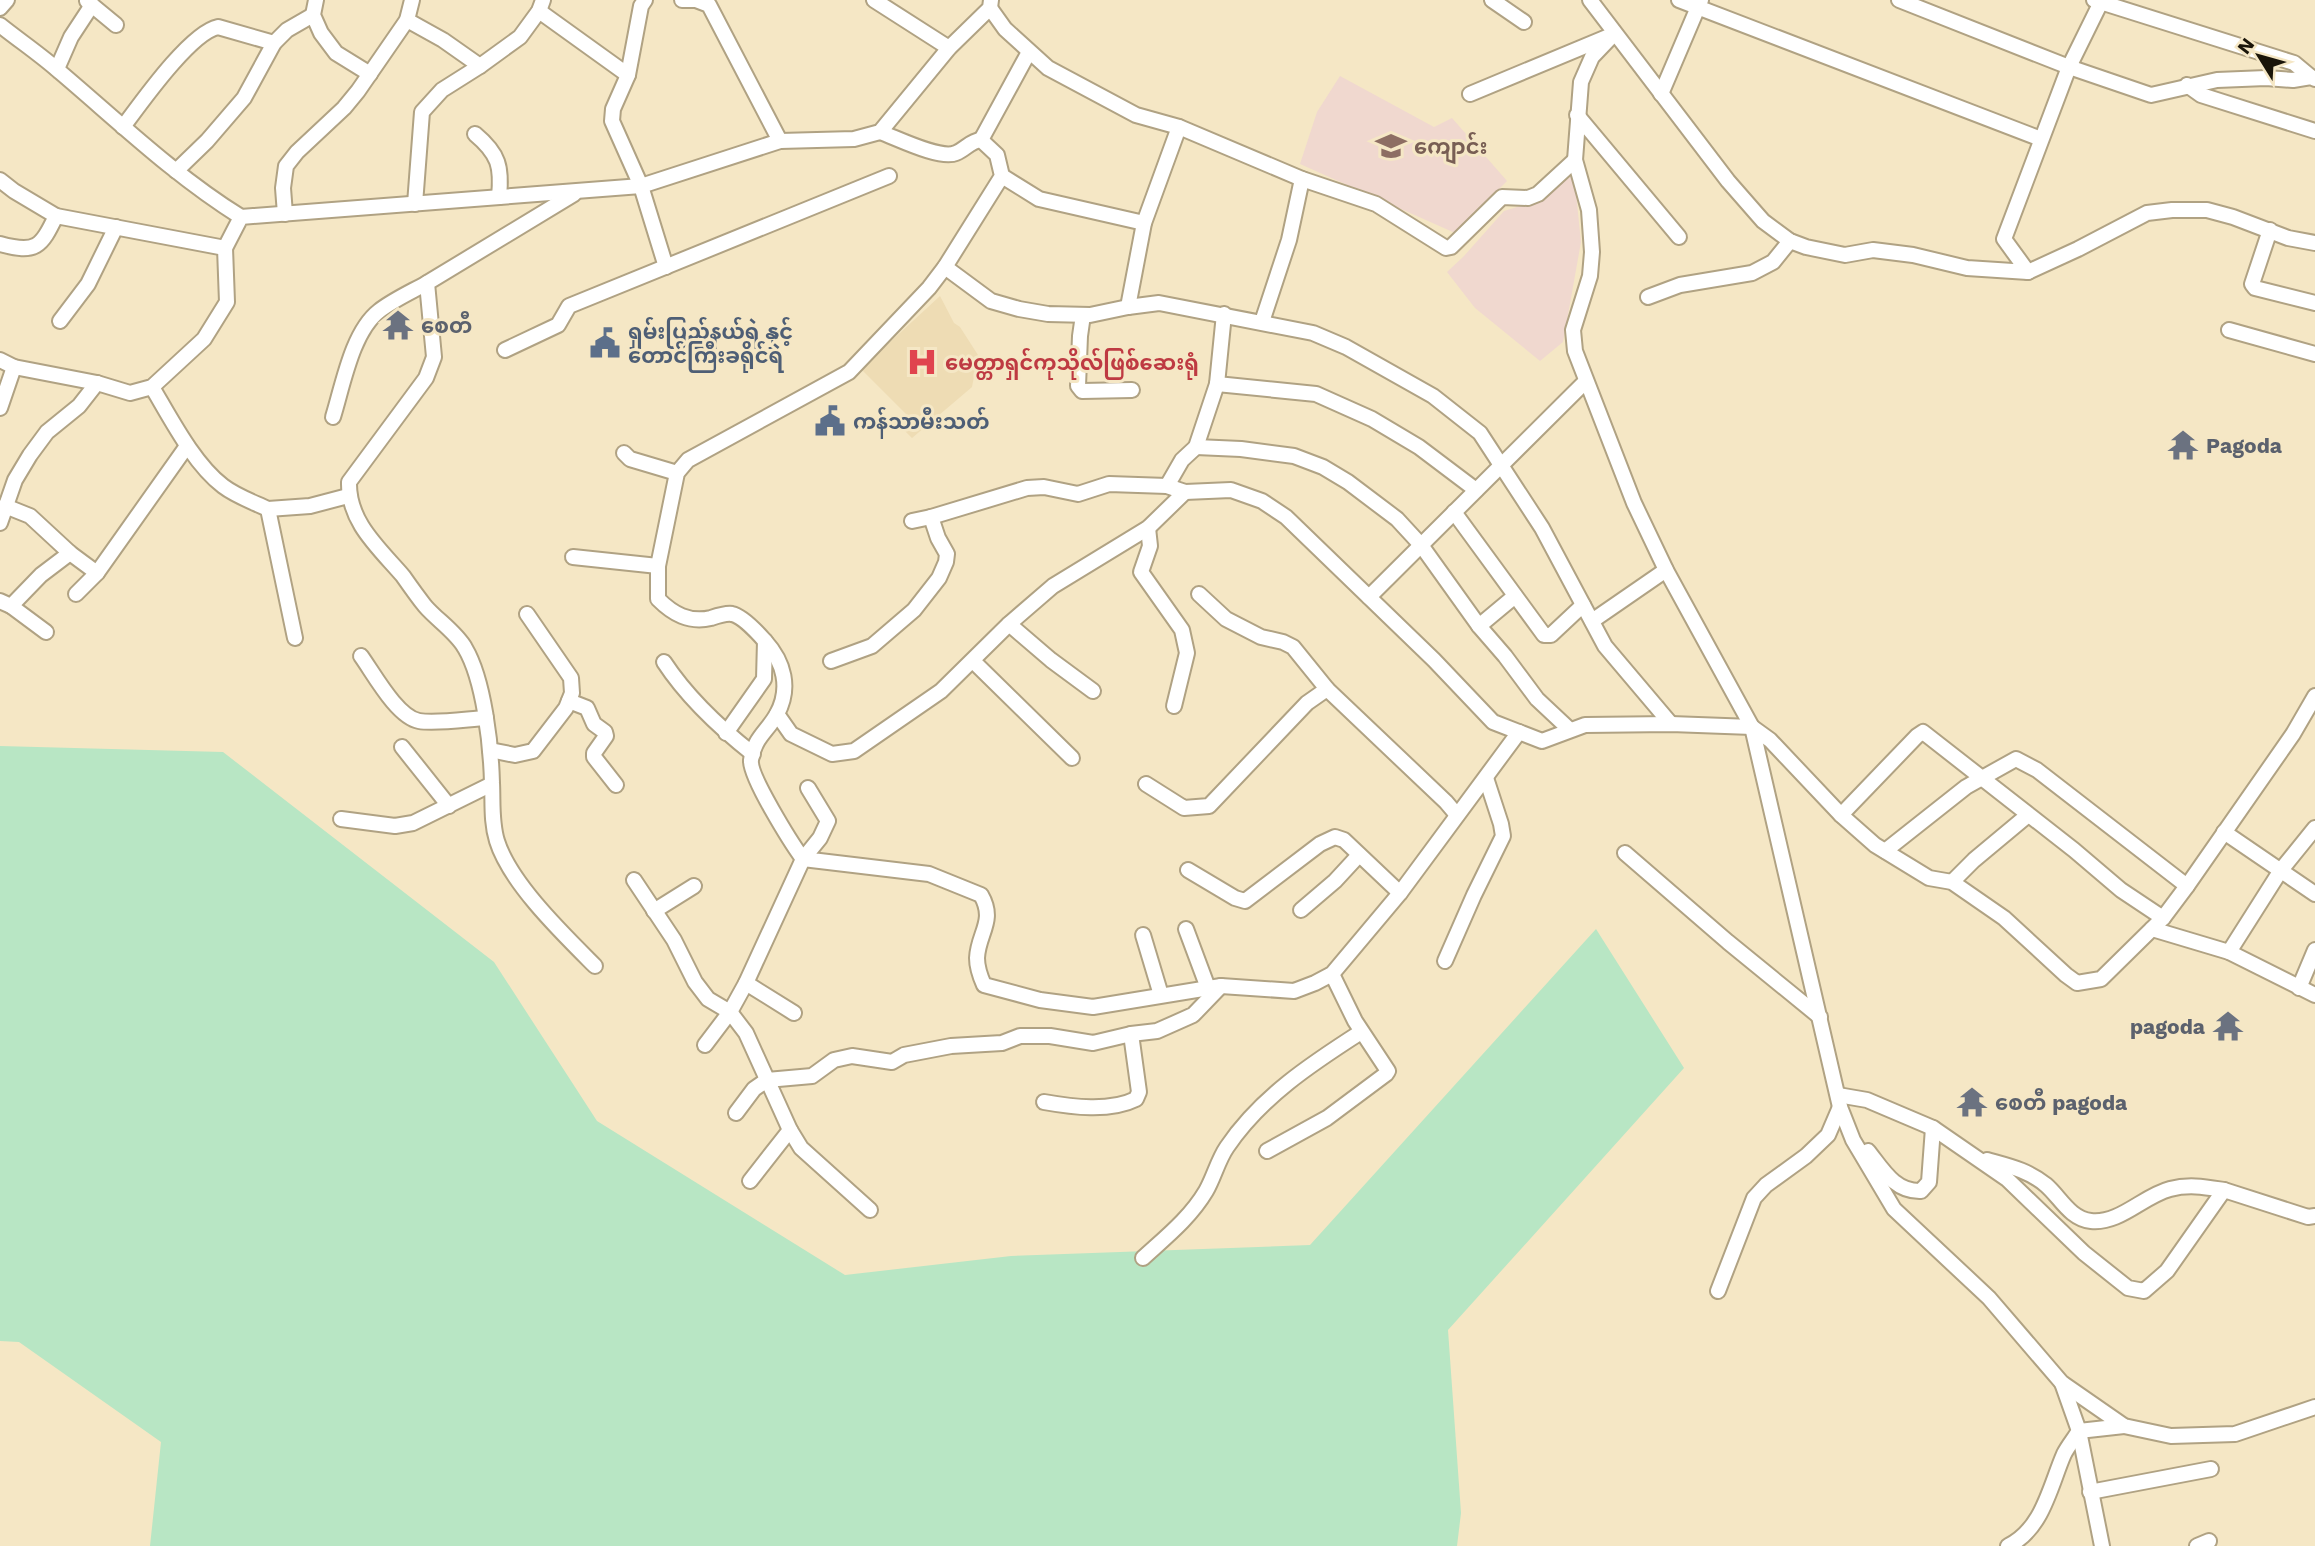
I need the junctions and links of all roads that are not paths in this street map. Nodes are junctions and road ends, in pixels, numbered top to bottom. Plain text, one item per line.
1 (7, 0) edge
2 (412, 0) edge
3 (645, 0) edge
4 (682, 0) edge
5 (874, 0) edge
6 (1492, 0) edge
7 (1590, 0) edge
8 (1679, 0) edge
9 (1899, 0) edge
10 (2099, 1) edge
11 (89, 3) edge
12 (991, 4) edge
13 (1699, 4) edge
14 (541, 5) edge
15 (314, 7) edge
16 (0, 8) edge
17 (407, 20) junction
18 (1524, 22) dead end
19 (116, 25) dead end
20 (0, 26) edge
21 (1614, 34) junction
22 (274, 43) junction
23 (949, 48) junction
24 (1029, 52) junction
25 (480, 66) junction
26 (2069, 67) junction
27 (57, 69) junction
28 (370, 74) junction
29 (628, 75) junction
30 (2313, 78) edge
31 (2187, 85) junction
32 (1470, 94) dead end
33 (1661, 94) junction
34 (1577, 115) junction
35 (123, 127) junction
36 (1180, 127) junction
37 (2315, 131) edge
38 (880, 132) junction
39 (475, 134) dead end
40 (2040, 139) junction
41 (981, 140) junction
42 (780, 141) junction
43 (1575, 160) junction
44 (176, 171) junction
45 (889, 176) dead end
46 (1002, 176) junction
47 (1302, 179) junction
48 (0, 180) edge
49 (641, 186) junction
50 (578, 191) junction
51 (499, 197) junction
52 (415, 204) junction
53 (285, 214) junction
54 (56, 216) junction
55 (241, 217) junction
56 (1144, 223) junction
57 (116, 227) junction
58 (2270, 230) junction
59 (1679, 237) dead end
60 (1790, 241) junction
61 (2315, 243) edge
62 (0, 244) edge
63 (225, 248) junction
64 (666, 267) junction
65 (945, 267) junction
66 (2028, 272) junction
67 (427, 283) junction
68 (1648, 298) dead end
69 (2315, 303) edge
70 (1128, 307) junction
71 (1224, 314) junction
72 (1083, 315) junction
73 (60, 321) dead end
74 (1262, 322) junction
75 (2229, 330) dead end
76 (505, 350) dead end
77 (2315, 354) edge
78 (0, 360) edge
79 (15, 367) junction
80 (1586, 381) junction
81 (97, 383) junction
82 (1217, 384) junction
83 (152, 387) junction
84 (1132, 390) dead end
85 (0, 408) edge
86 (333, 417) dead end
87 (187, 446) junction
88 (1196, 447) junction
89 (624, 453) dead end
90 (1501, 466) junction
91 (677, 473) junction
92 (1167, 486) junction
93 (1476, 489) junction
94 (1185, 492) junction
95 (348, 496) junction
96 (5, 506) junction
97 (268, 509) junction
98 (1454, 512) junction
99 (931, 517) junction
100 (912, 521) dead end
101 (0, 523) edge
102 (1148, 528) junction
103 (1421, 545) junction
104 (69, 553) junction
105 (573, 557) dead end
106 (658, 566) junction
107 (1666, 570) junction
108 (97, 573) junction
109 (76, 593) dead end
110 (1199, 594) dead end
111 (1515, 596) junction
112 (1369, 597) junction
113 (6, 603) edge
114 (1583, 605) junction
115 (527, 614) dead end
116 (1592, 621) junction
117 (1009, 624) junction
118 (1479, 626) junction
119 (46, 632) dead end
120 (295, 638) dead end
121 (765, 641) junction
122 (360, 656) dead end
123 (972, 661) junction
124 (664, 662) dead end
125 (831, 662) dead end
126 (1327, 689) junction
127 (1093, 691) dead end
128 (2315, 696) edge
129 (569, 701) junction
130 (1174, 706) dead end
131 (777, 714) junction
132 (486, 718) junction
133 (1671, 724) junction
134 (1752, 727) junction
135 (1569, 729) junction
136 (1519, 732) junction
137 (726, 733) junction
138 (402, 747) dead end
139 (490, 750) junction
140 (753, 754) junction
141 (1072, 758) dead end
142 (1486, 778) junction
143 (1980, 779) junction
144 (492, 784) junction
145 (1146, 784) dead end
146 (616, 785) dead end
147 (808, 788) dead end
148 (449, 806) junction
149 (1457, 815) junction
150 (2028, 815) junction
151 (1840, 816) junction
152 (341, 819) dead end
153 (2315, 828) edge
154 (2224, 832) junction
155 (1885, 851) junction
156 (1625, 853) dead end
157 (1359, 855) junction
158 (803, 859) junction
159 (1188, 870) dead end
160 (2281, 870) junction
161 (634, 880) dead end
162 (1952, 882) junction
163 (694, 886) dead end
164 (2187, 886) junction
165 (1400, 893) junction
166 (2315, 894) edge
167 (1301, 910) dead end
168 (654, 911) junction
169 (2163, 918) junction
170 (1186, 929) dead end
171 (2152, 929) junction
172 (1143, 935) dead end
173 (2315, 950) edge
174 (2229, 952) junction
175 (1445, 961) dead end
176 (595, 966) dead end
177 (1332, 974) junction
178 (746, 983) junction
179 (1215, 987) junction
180 (2299, 988) junction
181 (1161, 995) junction
182 (2315, 995) edge
183 (730, 1012) junction
184 (794, 1013) dead end
185 (1820, 1017) junction
186 (1361, 1032) junction
187 (1132, 1034) junction
188 (705, 1045) dead end
189 (767, 1080) junction
190 (1840, 1101) junction
191 (1044, 1102) dead end
192 (736, 1113) dead end
193 (1933, 1128) junction
194 (790, 1130) junction
195 (1853, 1140) junction
196 (1267, 1151) dead end
197 (1979, 1158) junction
198 (750, 1181) dead end
199 (2224, 1190) junction
200 (870, 1210) dead end
201 (2315, 1216) edge
202 (1143, 1258) dead end
203 (1718, 1292) dead end
204 (2062, 1383) junction
205 (2315, 1407) edge
206 (2124, 1426) junction
207 (2079, 1431) junction
208 (2211, 1469) dead end
209 (2090, 1492) junction
210 (2100, 1545) edge
211 (2008, 1546) edge

1 - 16 street
2 - 17 street
3 - 29 street
4 - 42 street
5 - 23 street
6 - 18 street
7 - 21 street
8 - 13 street
9 - 26 street
10 - 26 street
10 - 30 street
11 - 19 street
11 - 27 street
12 - 23 street
12 - 24 street
13 - 33 street
13 - 40 street
14 - 25 street
14 - 29 street
15 - 22 street
15 - 28 street
17 - 25 street
17 - 28 street
20 - 27 street
21 - 32 street
21 - 33 street
21 - 34 street
22 - 35 street
22 - 44 street
23 - 38 street
24 - 36 street
24 - 41 street
25 - 52 street
26 - 31 street
26 - 40 street
27 - 35 street
28 - 53 street
29 - 49 street
30 - 31 street
31 - 37 street
33 - 60 street
34 - 43 street
34 - 59 street
35 - 44 street
36 - 47 street
36 - 56 street
38 - 41 street
38 - 42 street
39 - 51 street
40 - 66 street
41 - 46 street
42 - 49 street
43 - 47 street
43 - 80 street
44 - 55 street
45 - 64 street
46 - 56 street
46 - 65 street
47 - 74 street
48 - 54 street
49 - 50 street
49 - 64 street
50 - 51 street
50 - 67 street
51 - 52 street
52 - 53 street
53 - 55 street
54 - 57 street
54 - 62 street
55 - 63 street
56 - 70 street
57 - 63 street
57 - 73 street
58 - 61 street
58 - 66 street
58 - 69 street
60 - 66 street
60 - 68 street
63 - 83 street
64 - 76 street
65 - 72 street
65 - 91 street
67 - 86 street
67 - 95 street
70 - 71 street
70 - 72 street
71 - 74 street
71 - 82 street
72 - 84 street
74 - 90 street
75 - 77 street
78 - 79 street
79 - 81 street
79 - 85 street
80 - 90 street
80 - 107 street
81 - 83 street
81 - 96 street
82 - 88 street
82 - 93 street
83 - 87 street
87 - 97 street
87 - 108 street
88 - 92 street
88 - 103 street
89 - 91 street
90 - 93 street
90 - 114 street
91 - 106 street
92 - 94 street
92 - 99 street
93 - 98 street
94 - 102 street
94 - 112 street
95 - 97 street
95 - 132 street
96 - 101 street
96 - 104 street
97 - 120 street
98 - 103 street
98 - 111 street
99 - 100 street
99 - 125 street
102 - 117 street
102 - 130 street
103 - 112 street
103 - 118 street
104 - 108 street
104 - 113 street
105 - 106 street
106 - 121 street
107 - 116 street
107 - 134 street
108 - 109 street
110 - 126 street
111 - 114 street
111 - 118 street
112 - 136 street
113 - 119 street
114 - 116 street
115 - 129 street
116 - 133 street
117 - 123 street
117 - 127 street
118 - 135 street
121 - 131 street
121 - 137 street
122 - 132 street
123 - 131 street
123 - 141 street
124 - 137 street
126 - 145 street
126 - 149 street
128 - 154 street
129 - 139 street
129 - 146 street
131 - 140 street
132 - 139 street
133 - 134 street
133 - 135 street
134 - 151 street
134 - 185 street
135 - 136 street
136 - 142 street
137 - 140 street
138 - 148 street
139 - 144 street
140 - 158 street
142 - 149 street
142 - 175 street
143 - 150 street
143 - 151 street
143 - 155 street
143 - 164 street
144 - 148 street
144 - 176 street
147 - 158 street
148 - 152 street
149 - 165 street
150 - 162 street
150 - 169 street
151 - 155 street
153 - 160 street
154 - 160 street
154 - 164 street
155 - 162 street
156 - 185 street
157 - 159 street
157 - 165 street
157 - 167 street
158 - 178 street
158 - 181 street
160 - 166 street
160 - 174 street
161 - 168 street
162 - 171 street
163 - 168 street
164 - 169 street
165 - 177 street
168 - 183 street
169 - 171 street
170 - 179 street
171 - 174 street
172 - 181 street
173 - 180 street
174 - 180 street
177 - 179 street
177 - 186 street
178 - 183 street
178 - 184 street
179 - 181 street
179 - 187 street
180 - 182 street
183 - 188 street
183 - 189 street
185 - 190 street
186 - 196 street
186 - 202 street
187 - 189 street
187 - 191 street
189 - 192 street
189 - 194 street
190 - 193 street
190 - 195 street
190 - 203 street
193 - 195 street
193 - 197 street
194 - 198 street
194 - 200 street
195 - 204 street
197 - 199 street
197 - 199 street
199 - 201 street
204 - 206 street
204 - 207 street
205 - 206 street
206 - 207 street
207 - 209 street
207 - 211 street
208 - 209 street
209 - 210 street

